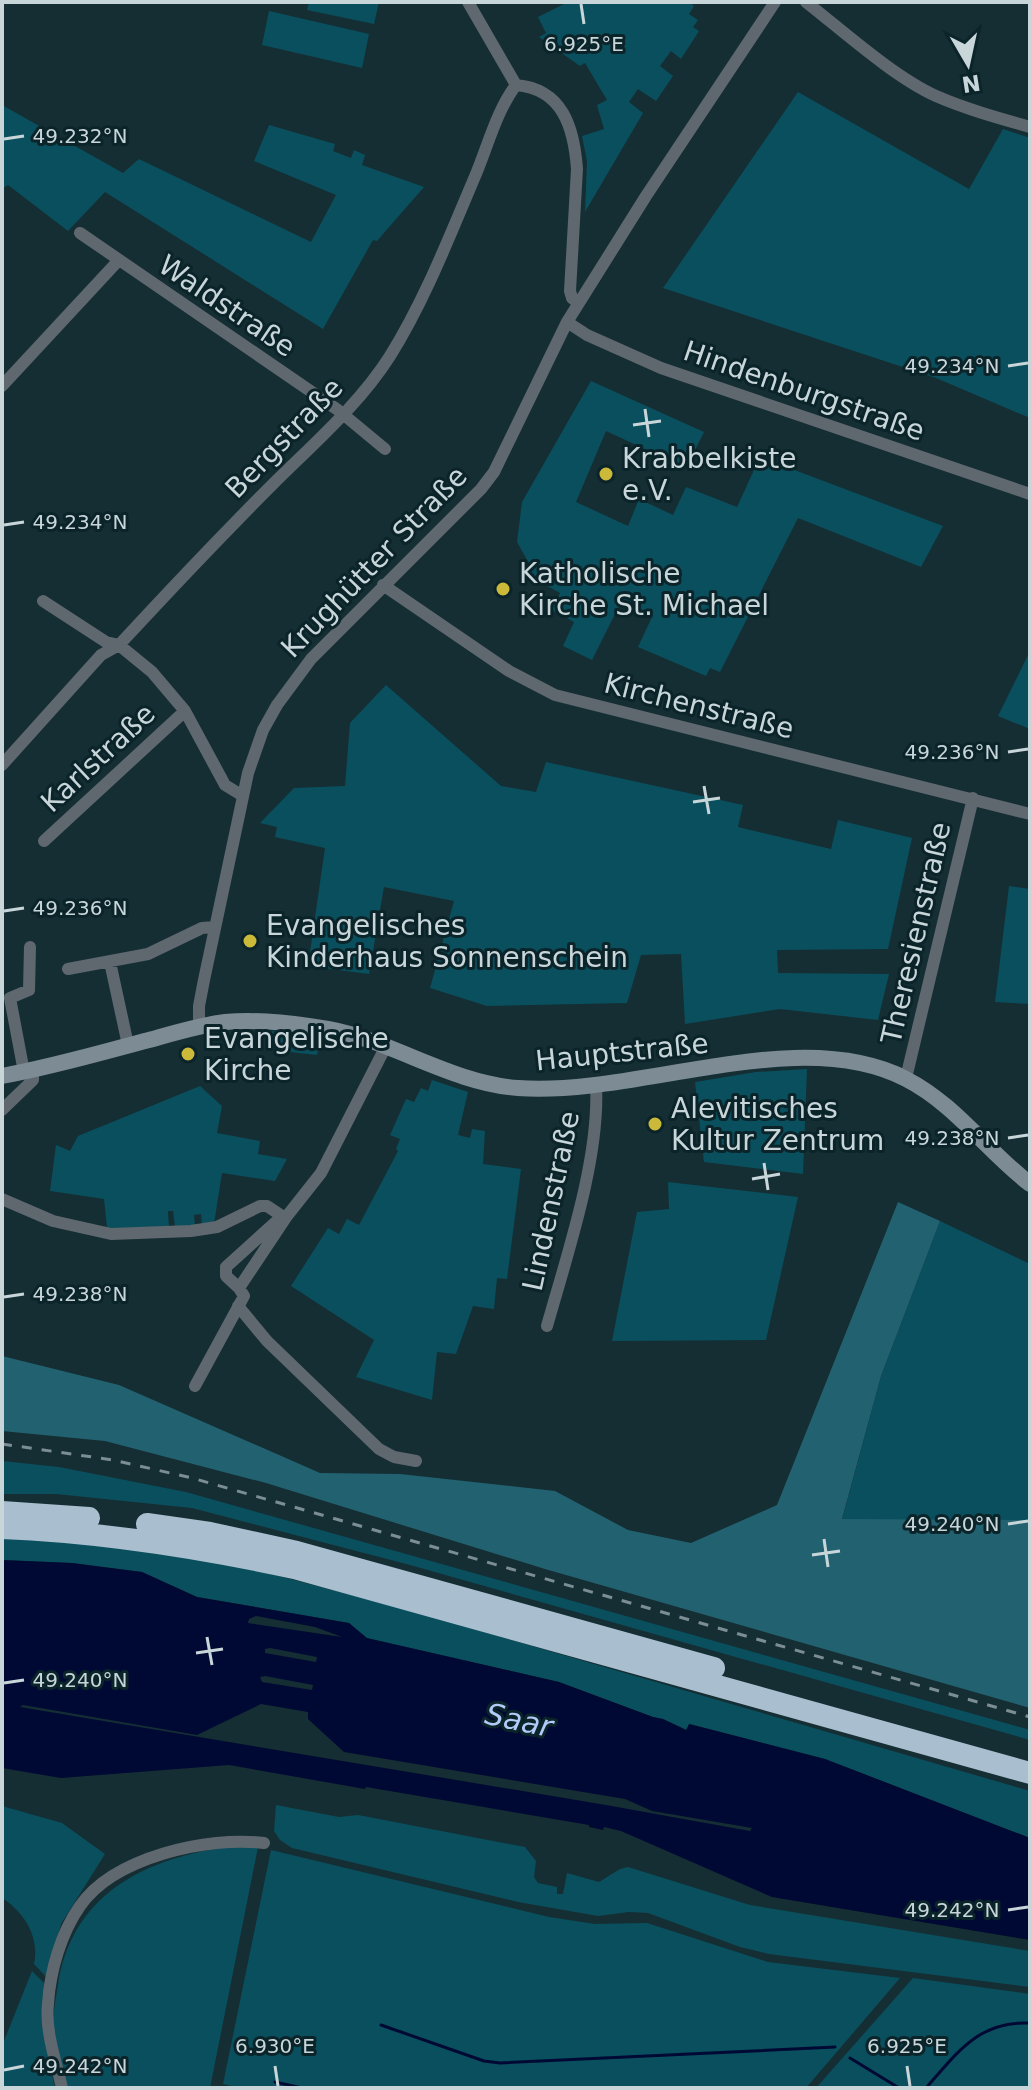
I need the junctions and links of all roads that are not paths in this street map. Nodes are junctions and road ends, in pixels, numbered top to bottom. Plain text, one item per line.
1 (469, 2) edge
2 (775, 2) edge
3 (806, 2) edge
4 (516, 85) junction
5 (1030, 127) edge
6 (80, 233) dead end
7 (118, 261) junction
8 (579, 303) junction
9 (567, 322) junction
10 (2, 386) edge
11 (342, 414) junction
12 (385, 449) dead end
13 (1030, 494) edge
14 (383, 585) junction
15 (43, 601) dead end
16 (119, 645) junction
17 (185, 711) junction
18 (2, 765) edge
19 (243, 796) junction
20 (973, 798) junction
21 (1030, 814) edge
22 (44, 841) dead end
23 (214, 927) junction
24 (30, 947) dead end
25 (110, 962) junction
26 (68, 969) dead end
27 (199, 1027) junction
28 (128, 1045) junction
29 (386, 1046) junction
30 (28, 1071) junction
31 (2, 1076) edge
32 (906, 1078) junction
33 (596, 1085) junction
34 (2, 1110) edge
35 (1030, 1184) edge
36 (2, 1199) edge
37 (285, 1216) junction
38 (239, 1288) junction
39 (238, 1306) junction
40 (547, 1326) dead end
41 (195, 1386) dead end
42 (416, 1461) dead end
43 (2, 1512) edge
44 (2, 1528) edge
45 (1030, 1757) edge
46 (1030, 1773) edge
47 (264, 1843) dead end
48 (62, 2088) edge

1 - 4 street
2 - 8 street, Krughütter Straße
3 - 5 street
4 - 8 street
4 - 11 street, Bergstraße
6 - 7 street, Waldstraße
7 - 10 street, Waldstraße
7 - 11 street, Waldstraße
8 - 9 street, Krughütter Straße
9 - 13 street, Hindenburgstraße
9 - 14 street, Krughütter Straße
11 - 12 street, Waldstraße
11 - 16 street, Bergstraße
14 - 19 street, Krughütter Straße
14 - 20 street, Kirchenstraße
15 - 16 street
16 - 17 street
16 - 18 street, Bergstraße
17 - 19 street
17 - 22 street, Karlstraße
19 - 23 street, Krughütter Straße
20 - 21 street, Kirchenstraße
20 - 32 street, Theresienstraße
23 - 25 street
23 - 27 street, Krughütter Straße
24 - 30 street
25 - 26 street
25 - 28 street
27 - 28 main road, Hauptstraße
27 - 29 main road, Hauptstraße
28 - 30 main road, Hauptstraße
29 - 33 main road, Hauptstraße
29 - 37 street
30 - 31 main road, Hauptstraße
30 - 34 street
32 - 33 main road, Hauptstraße
32 - 35 main road, Hauptstraße
33 - 40 street, Lindenstraße
36 - 37 street
37 - 38 street
37 - 38 street
38 - 39 street
39 - 41 street
39 - 42 street
43 - 45 highway
44 - 46 highway
47 - 48 street

